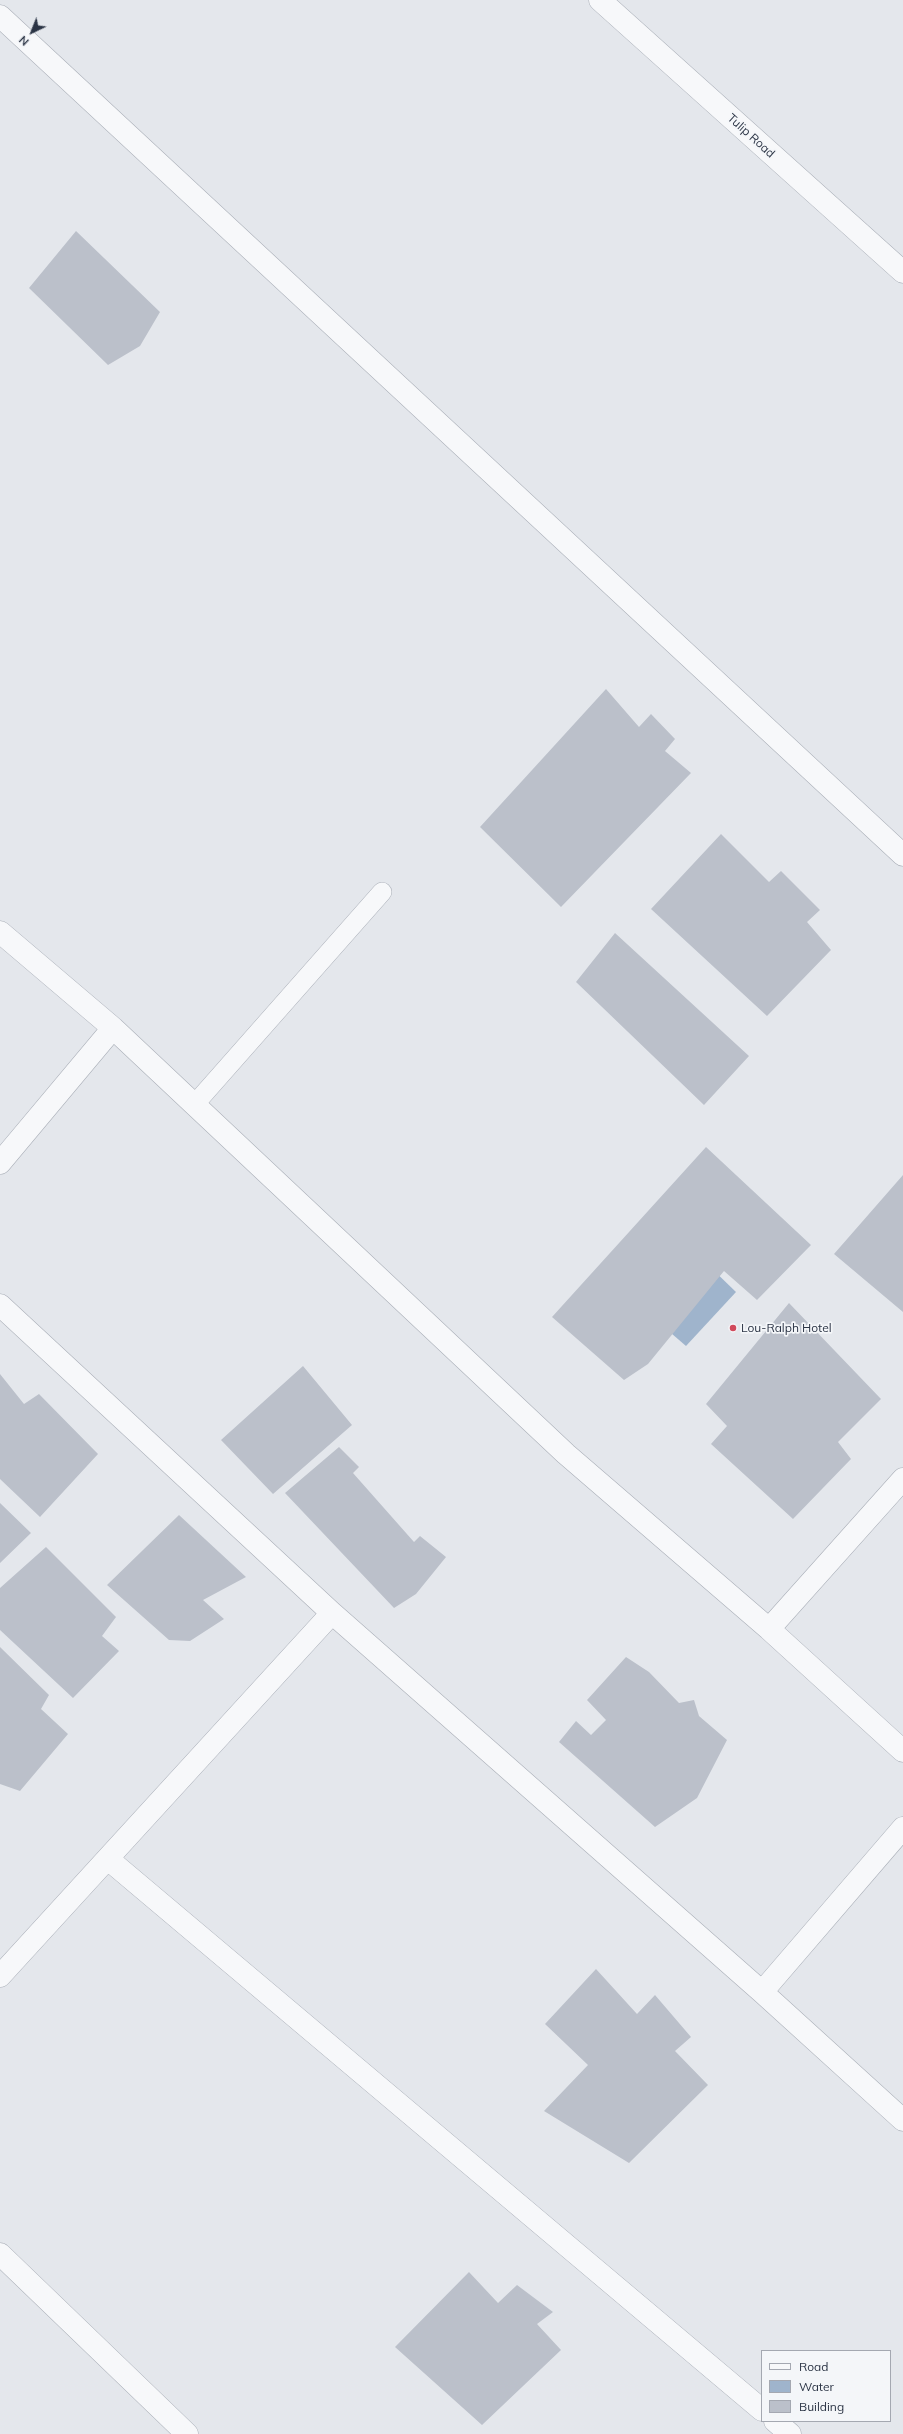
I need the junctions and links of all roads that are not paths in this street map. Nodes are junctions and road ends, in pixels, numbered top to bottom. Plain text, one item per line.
1 (600, 0) edge
2 (0, 16) edge
3 (903, 272) edge
4 (903, 855) edge
5 (382, 892) dead end
6 (0, 932) edge
7 (113, 1028) junction
8 (194, 1105) junction
9 (0, 1163) edge
10 (0, 1305) edge
11 (903, 1480) edge
12 (332, 1613) junction
13 (769, 1629) junction
14 (903, 1751) edge
15 (903, 1828) edge
16 (108, 1859) junction
17 (0, 1976) edge
18 (762, 1992) junction
19 (903, 2120) edge
20 (0, 2254) edge
21 (761, 2409) edge
22 (776, 2422) edge
23 (187, 2434) edge
24 (790, 2434) edge

1 - 3 street, Tulip Road
2 - 4 street
5 - 8 lane
6 - 7 street
7 - 8 street
7 - 9 street
8 - 13 street
10 - 12 street
11 - 13 street
12 - 16 street
12 - 18 street
13 - 14 street
15 - 18 street
16 - 17 street
16 - 21 street
18 - 19 street
20 - 23 street
22 - 24 street

